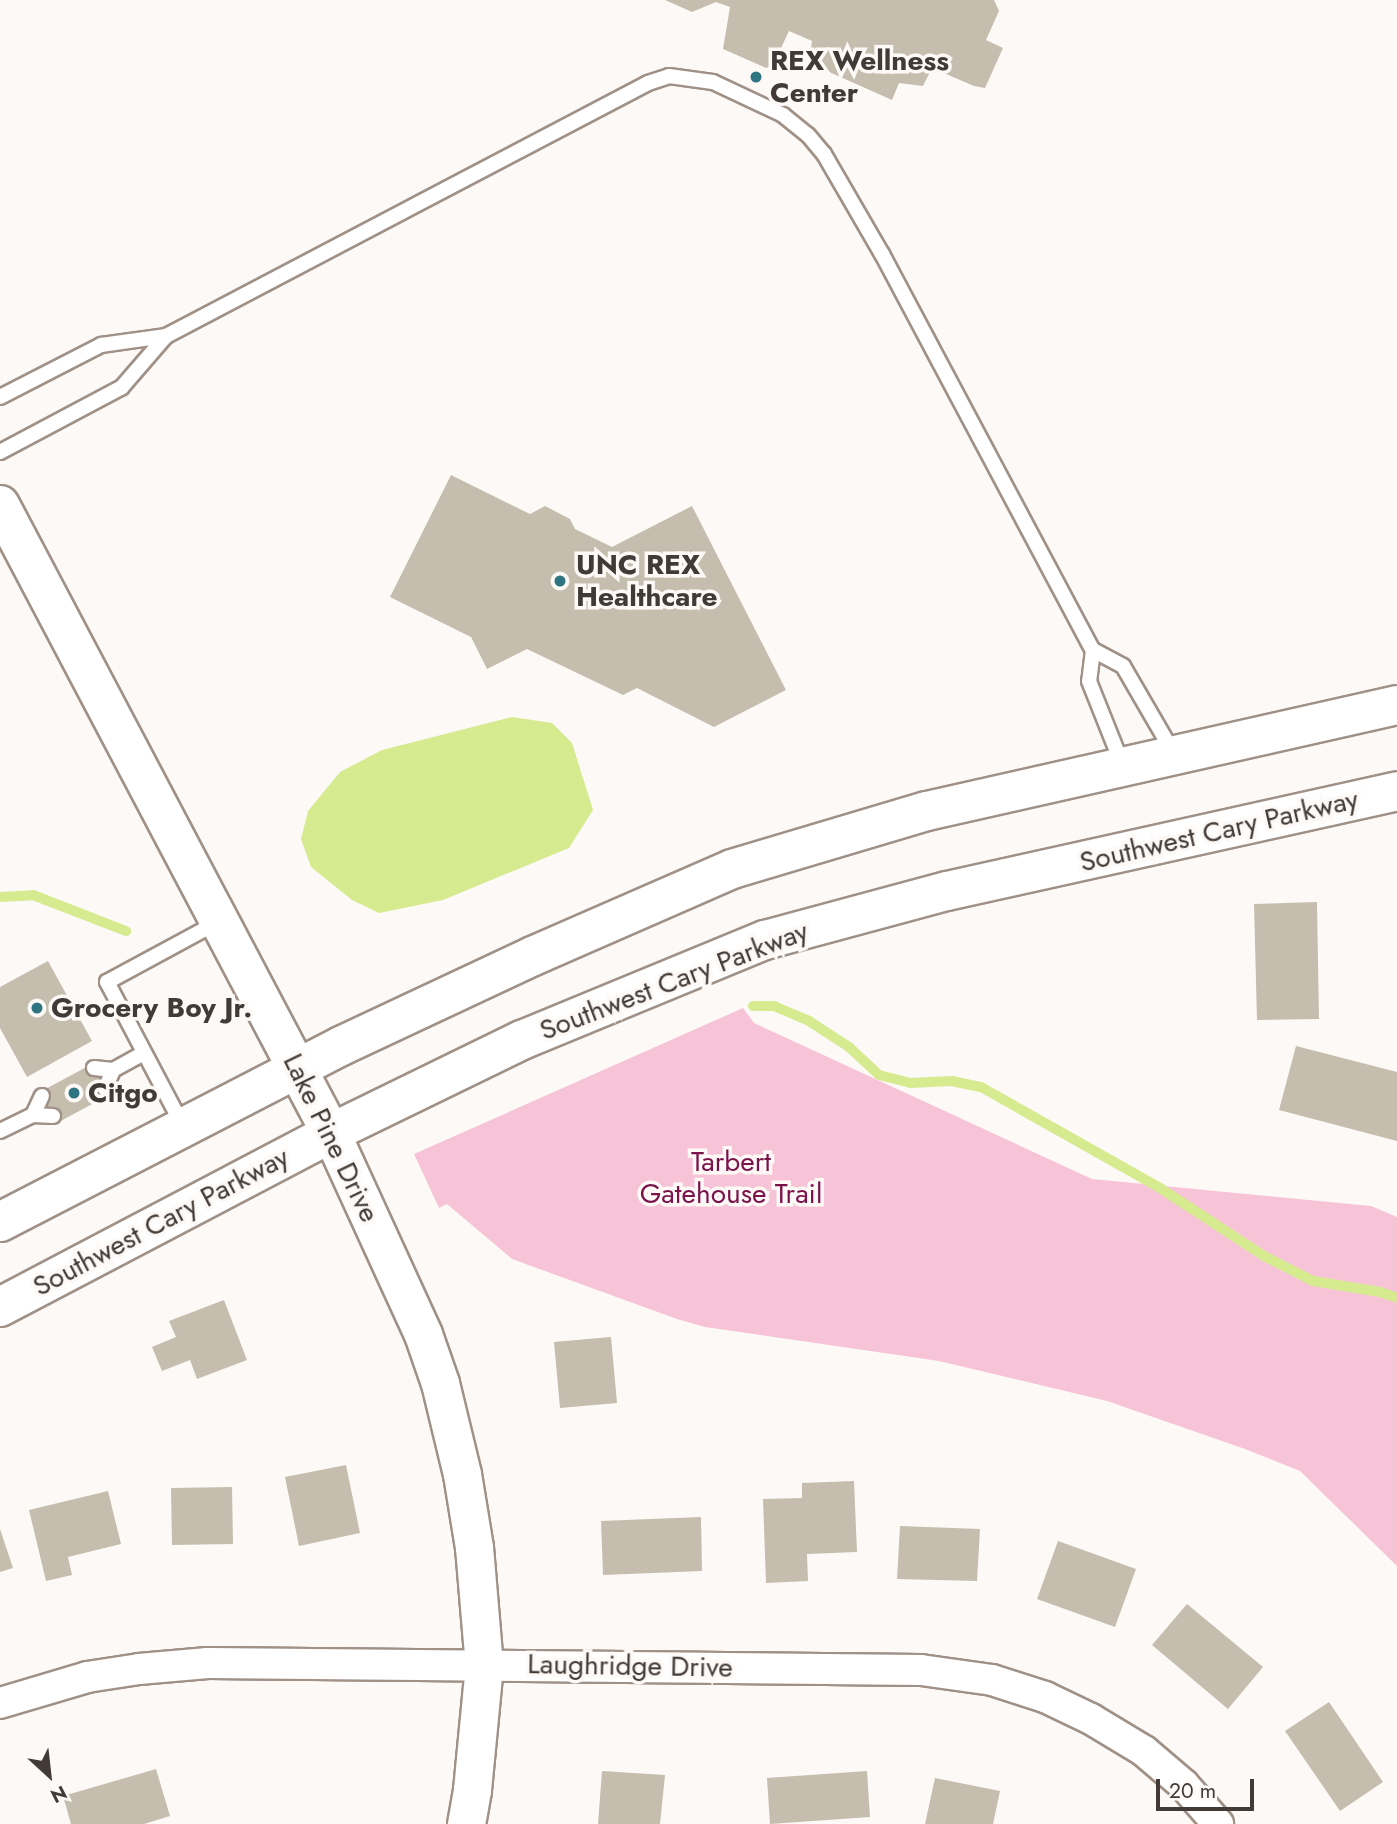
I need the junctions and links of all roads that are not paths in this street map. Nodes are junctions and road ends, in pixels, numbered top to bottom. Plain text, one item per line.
1 (166, 336) junction
2 (0, 397) edge
3 (0, 452) edge
4 (0, 505) edge
5 (1093, 650) junction
6 (1397, 705) edge
7 (1175, 755) junction
8 (1123, 767) junction
9 (1397, 791) edge
10 (221, 921) junction
11 (144, 1053) junction
12 (94, 1068) dead end
13 (297, 1068) junction
14 (113, 1070) junction
15 (105, 1089) dead end
16 (43, 1096) dead end
17 (33, 1115) junction
18 (53, 1116) dead end
19 (184, 1127) junction
20 (0, 1132) edge
21 (331, 1133) junction
22 (0, 1222) edge
23 (0, 1307) edge
24 (484, 1665) junction
25 (0, 1703) edge
26 (466, 1824) edge
27 (1218, 1824) edge

1 - 2 lane
1 - 3 lane
1 - 5 lane
4 - 10 main road, Lake Pine Drive
5 - 7 lane
5 - 8 lane
6 - 7 main road
7 - 8 main road
8 - 13 main road
9 - 21 main road, Southwest Cary Parkway
10 - 11 lane
10 - 13 main road, Lake Pine Drive
11 - 14 lane
11 - 19 lane
12 - 14 lane
13 - 19 main road
13 - 21 main road, Lake Pine Drive
14 - 15 lane
16 - 17 lane
17 - 18 lane
17 - 20 lane
19 - 22 main road
21 - 23 main road, Southwest Cary Parkway
21 - 24 street, Lake Pine Drive
24 - 25 street, Laughridge Drive
24 - 26 street, Lake Pine Drive
24 - 27 street, Laughridge Drive

